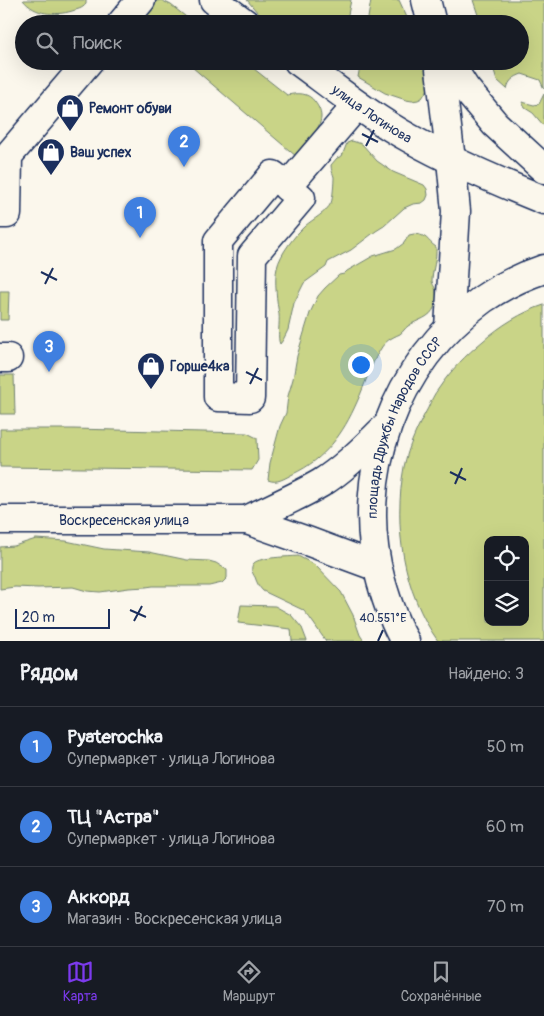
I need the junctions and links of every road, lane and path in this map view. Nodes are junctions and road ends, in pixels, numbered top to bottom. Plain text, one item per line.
1 (142, 0) edge
2 (214, 0) edge
3 (426, 0) edge
4 (129, 15) edge
5 (234, 15) edge
6 (430, 15) edge
7 (81, 70) edge
8 (310, 70) edge
9 (440, 70) edge
10 (454, 70) edge
11 (357, 105) junction
12 (451, 160) junction
13 (544, 169) edge
14 (287, 187) junction
15 (544, 200) edge
16 (0, 214) edge
17 (544, 269) edge
18 (449, 328) junction
19 (387, 426) junction
20 (0, 520) edge
21 (247, 520) junction
22 (377, 568) junction
23 (406, 641) edge

1 - 4 main road
2 - 5 main road
3 - 6 main road
7 - 16 main road
8 - 11 main road, улица Логинова
9 - 12 main road
10 - 13 main road
11 - 12 main road, улица Логинова
11 - 14 main road
12 - 15 main road, улица Логинова
12 - 18 main road
14 - 14 main road
17 - 18 main road, площадь Дружбы Народов СССР
18 - 19 main road, площадь Дружбы Народов СССР
19 - 21 main road, Воскресенская улица
19 - 22 main road, площадь Дружбы Народов СССР
20 - 21 main road, Воскресенская улица
21 - 22 main road, Воскресенская улица
22 - 23 main road, площадь Дружбы Народов СССР

